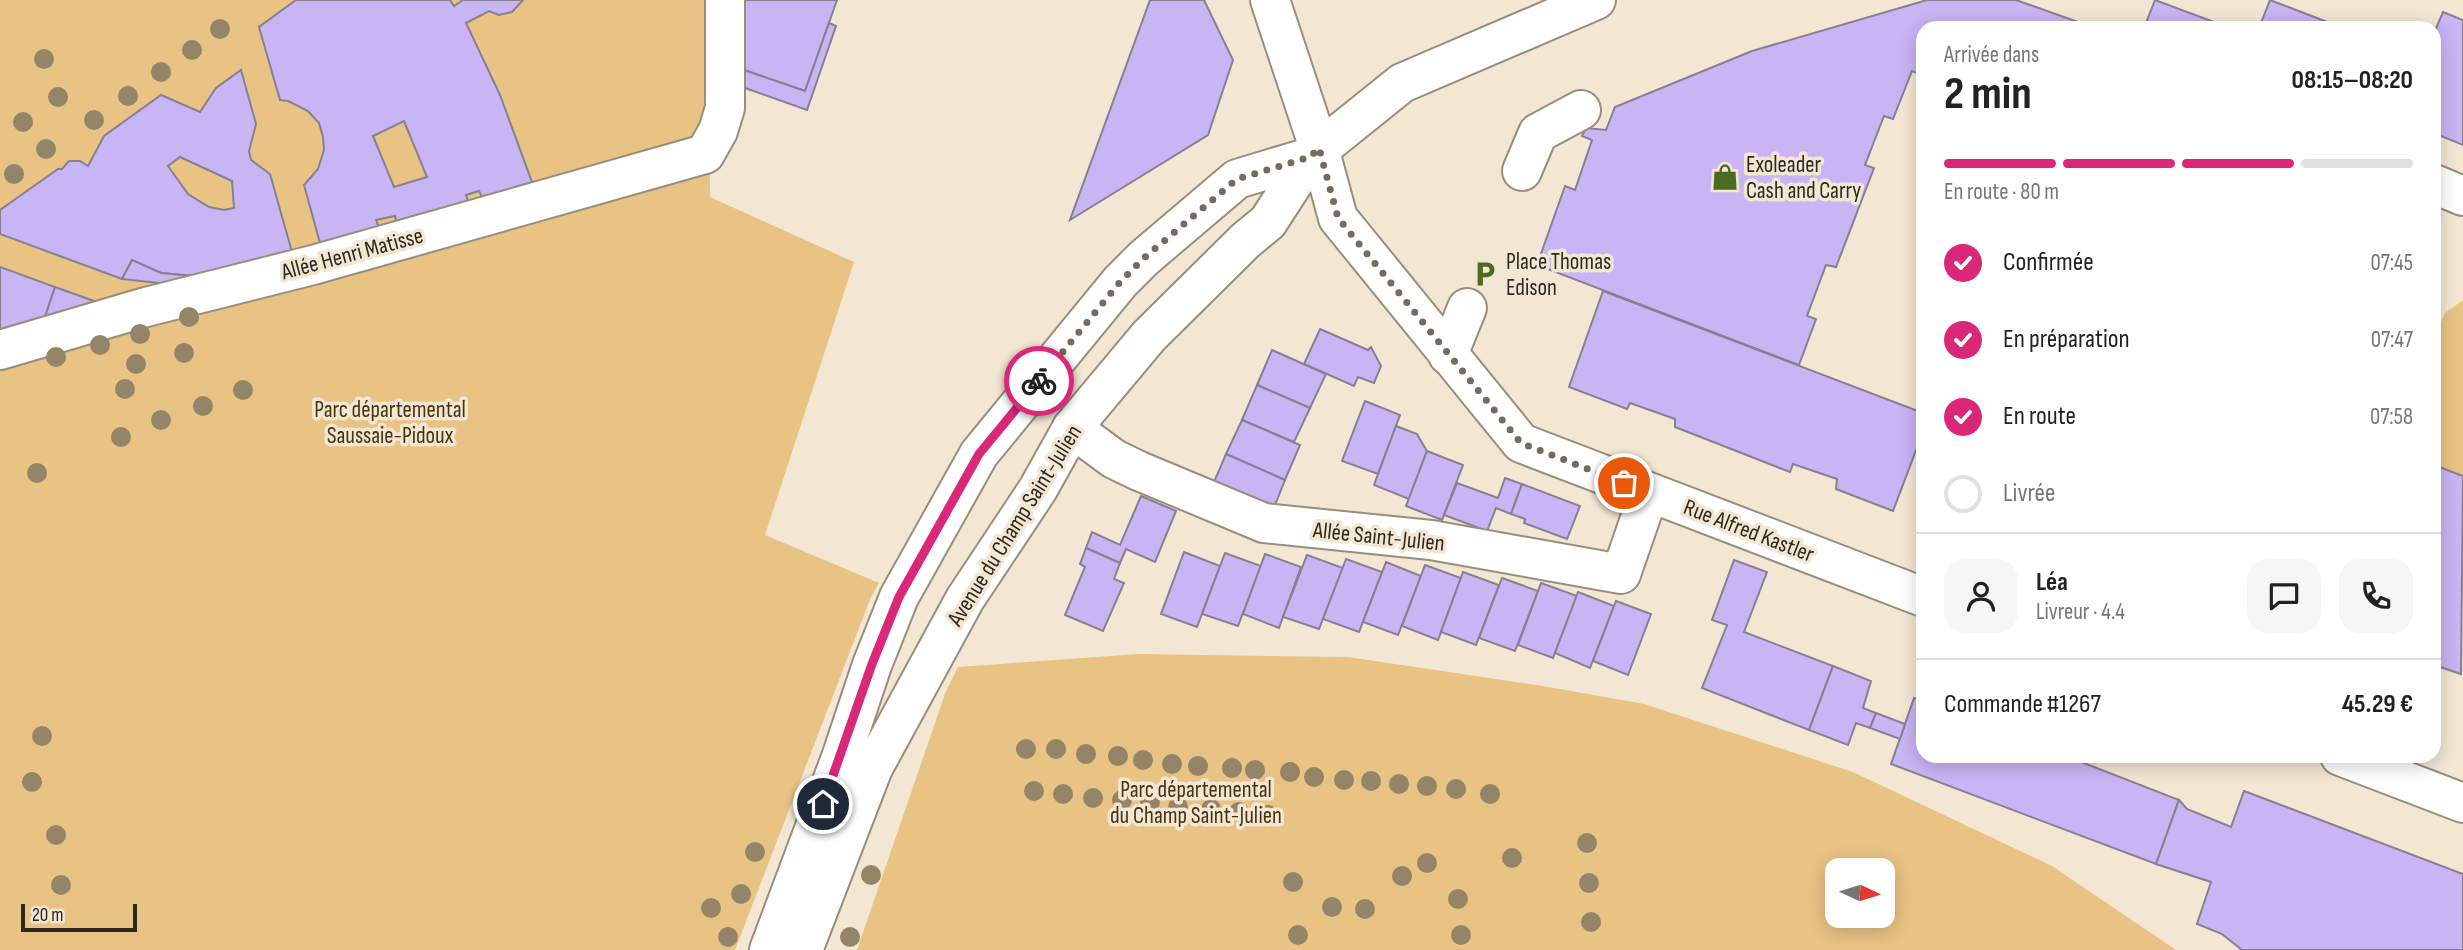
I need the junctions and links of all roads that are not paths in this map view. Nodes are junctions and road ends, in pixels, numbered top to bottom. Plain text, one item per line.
1 (725, 0) edge
2 (1270, 0) edge
3 (1596, 0) edge
4 (1581, 110) dead end
5 (1314, 153) junction
6 (1522, 170) dead end
7 (2441, 187) edge
8 (2463, 195) edge
9 (1467, 308) dead end
10 (0, 350) edge
11 (1448, 355) junction
12 (1072, 428) junction
13 (1649, 493) junction
14 (1916, 594) edge
15 (2358, 763) edge
16 (2463, 803) edge
17 (769, 950) edge
18 (803, 950) edge

1 - 10 street, Allée Henri Matisse
2 - 5 street, Rue Alfred Kastler
3 - 5 street, Avenue du Champ Saint-Julien
4 - 6 street
5 - 11 street, Rue Alfred Kastler
5 - 12 street, Avenue du Champ Saint-Julien
5 - 17 street, Avenue du Champ Saint-Julien
7 - 8 street
9 - 11 street
11 - 13 street, Rue Alfred Kastler
12 - 13 street, Allée Saint-Julien
12 - 18 street, Avenue du Champ Saint-Julien
13 - 14 street, Rue Alfred Kastler
15 - 16 street

